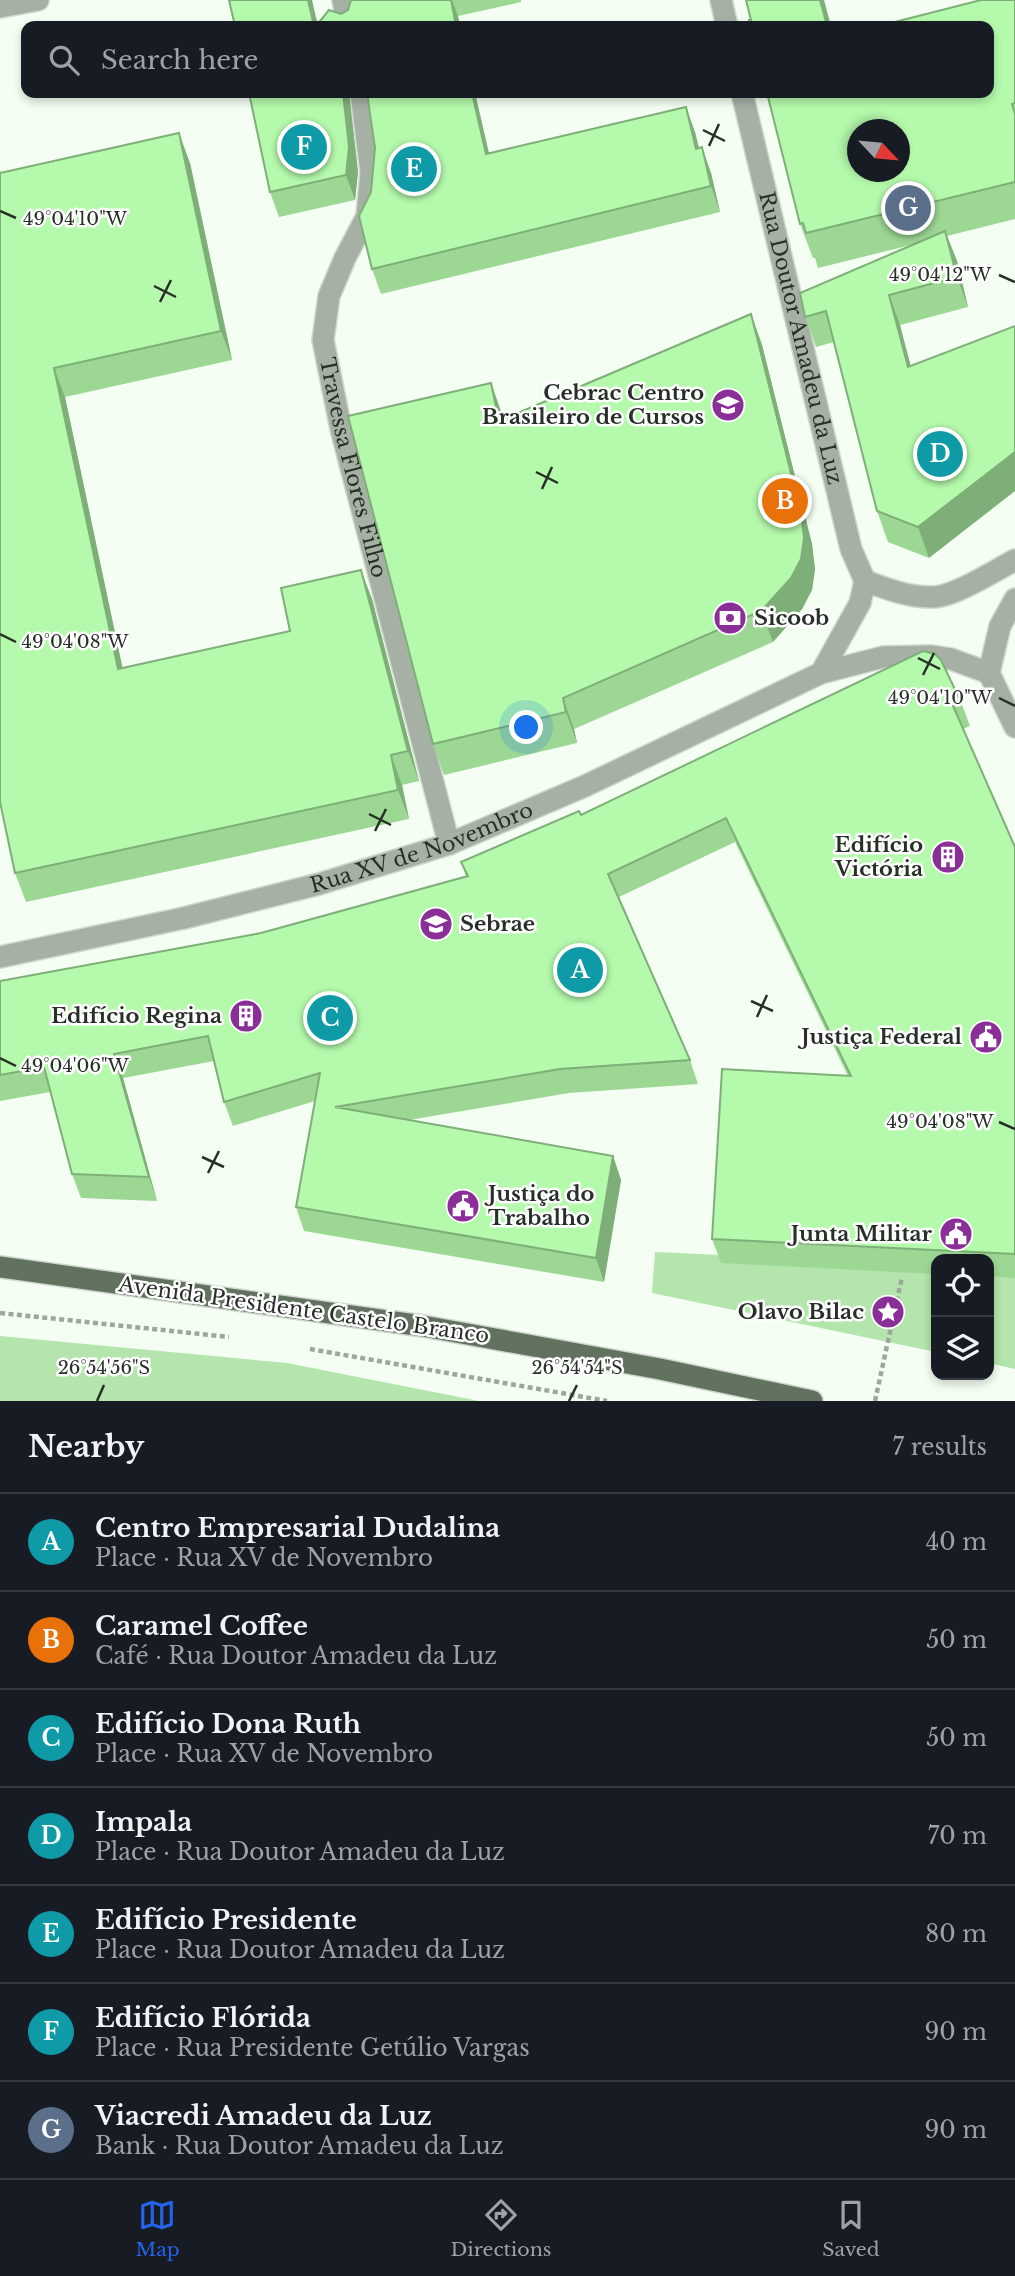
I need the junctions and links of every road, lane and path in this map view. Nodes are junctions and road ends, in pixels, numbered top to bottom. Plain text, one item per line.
1 (38, 0) edge
2 (342, 0) edge
3 (721, 0) edge
4 (0, 7) edge
5 (347, 21) edge
6 (726, 21) edge
7 (362, 98) edge
8 (743, 98) edge
9 (1015, 560) edge
10 (864, 581) junction
11 (1015, 599) edge
12 (821, 673) junction
13 (989, 673) junction
14 (1015, 727) edge
15 (449, 844) junction
16 (0, 957) edge
17 (0, 1267) edge
18 (902, 1278) dead end
19 (0, 1313) edge
20 (232, 1338) dead end
21 (299, 1347) dead end
22 (607, 1401) edge
23 (812, 1401) edge
24 (875, 1401) edge

1 - 4 street
2 - 5 street
3 - 6 street
7 - 15 street, Travessa Flores Filho
8 - 10 street, Rua Doutor Amadeu da Luz
9 - 10 street
10 - 12 street
11 - 13 street
12 - 13 street, Rua XV de Novembro
12 - 15 street, Rua XV de Novembro
13 - 14 street
15 - 16 street, Rua XV de Novembro
17 - 23 main road, Avenida Presidente Castelo Branco
18 - 24 path
19 - 20 path
21 - 22 path

